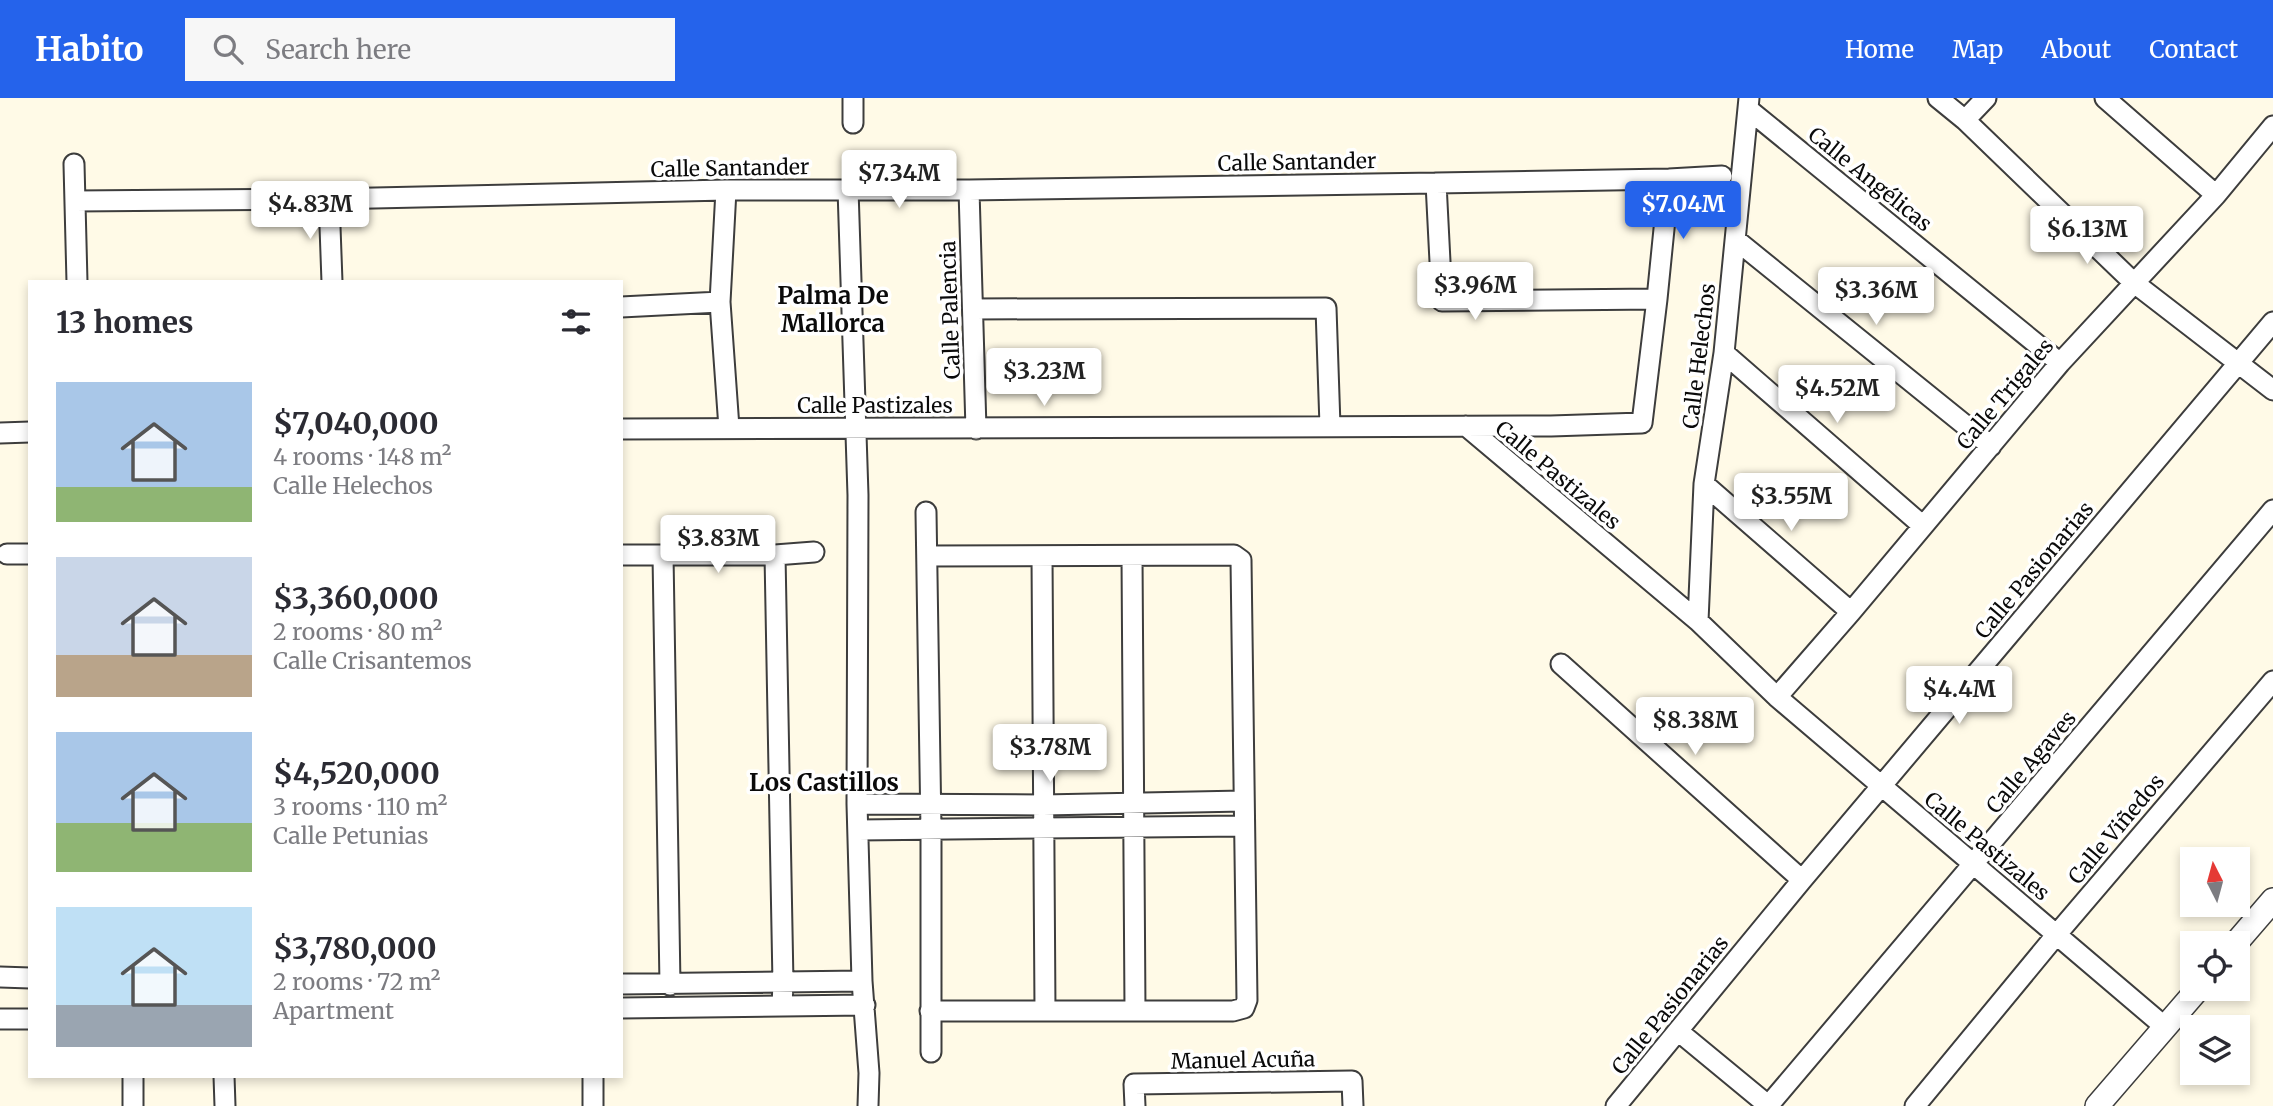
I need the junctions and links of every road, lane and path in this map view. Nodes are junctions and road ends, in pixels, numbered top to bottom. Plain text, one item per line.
1 (853, 98) edge
2 (1938, 98) edge
3 (1986, 98) edge
4 (2105, 98) edge
5 (1749, 103) edge
6 (1965, 121) junction
7 (853, 123) dead end
8 (2273, 126) edge
9 (74, 164) dead end
10 (1723, 176) dead end
11 (1669, 179) junction
12 (1436, 183) junction
13 (848, 189) junction
14 (726, 190) junction
15 (969, 190) junction
16 (2216, 195) junction
17 (329, 199) junction
18 (75, 201) junction
19 (1736, 240) junction
20 (77, 280) edge
21 (332, 280) edge
22 (2133, 282) junction
23 (1657, 299) junction
24 (720, 302) junction
25 (623, 307) edge
26 (973, 309) junction
27 (2273, 322) edge
28 (1724, 354) junction
29 (2238, 362) junction
30 (2060, 363) junction
31 (2273, 390) edge
32 (1330, 426) junction
33 (1466, 426) junction
34 (729, 428) junction
35 (856, 428) junction
36 (623, 429) edge
37 (976, 429) junction
38 (28, 432) edge
39 (0, 433) edge
40 (1991, 446) junction
41 (1704, 484) junction
42 (2273, 510) edge
43 (926, 512) dead end
44 (1923, 526) junction
45 (814, 552) dead end
46 (7, 554) dead end
47 (28, 554) edge
48 (623, 555) edge
49 (663, 555) junction
50 (775, 555) junction
51 (927, 556) junction
52 (1042, 556) junction
53 (1132, 556) junction
54 (1852, 612) junction
55 (1698, 621) junction
56 (1561, 664) dead end
57 (2273, 681) edge
58 (1777, 697) junction
59 (1882, 787) junction
60 (1243, 801) junction
61 (857, 804) junction
62 (1134, 804) junction
63 (931, 805) junction
64 (1043, 805) junction
65 (1243, 826) junction
66 (1134, 828) junction
67 (858, 830) junction
68 (931, 830) junction
69 (1044, 830) junction
70 (1975, 864) junction
71 (1802, 880) junction
72 (2273, 900) edge
73 (2246, 931) edge
74 (2057, 934) junction
75 (0, 977) edge
76 (28, 978) edge
77 (862, 981) junction
78 (783, 983) junction
79 (623, 984) edge
80 (670, 985) junction
81 (2187, 1001) edge
82 (865, 1005) junction
83 (782, 1006) junction
84 (623, 1008) edge
85 (1045, 1010) junction
86 (1135, 1010) junction
87 (930, 1011) junction
88 (0, 1019) edge
89 (28, 1019) edge
90 (2165, 1027) junction
91 (1678, 1031) junction
92 (930, 1052) dead end
93 (134, 1078) edge
94 (224, 1078) edge
95 (593, 1078) edge
96 (133, 1106) edge
97 (225, 1106) edge
98 (593, 1106) edge
99 (868, 1106) edge
100 (1135, 1106) edge
101 (1353, 1106) edge
102 (1616, 1106) edge
103 (1768, 1106) edge
104 (1915, 1106) edge
105 (2097, 1106) edge

1 - 7 street
2 - 6 street
3 - 6 street
4 - 16 street
5 - 19 street, Calle Helechos
5 - 30 street, Calle Angélicas
6 - 22 street
8 - 16 street, Calle Trigales
9 - 18 street
10 - 11 street, Calle Santander
11 - 12 street, Calle Santander
11 - 23 street
12 - 15 street, Calle Santander
12 - 23 street
13 - 14 street, Calle Santander
13 - 15 street, Calle Santander
13 - 35 street
14 - 17 street, Calle Santander
14 - 24 street
15 - 26 street, Calle Palencia
16 - 22 street, Calle Trigales
17 - 18 street, Calle Santander
17 - 21 street
18 - 20 street
19 - 28 street, Calle Helechos
19 - 40 street
22 - 29 street
22 - 30 street, Calle Trigales
23 - 33 street
24 - 25 street
24 - 34 street
26 - 32 street
26 - 37 street, Calle Palencia
27 - 29 street, Calle Pasionarias
28 - 41 street, Calle Helechos
28 - 44 street
29 - 31 street
29 - 59 street, Calle Pasionarias
30 - 40 street, Calle Trigales
32 - 33 street, Calle Pastizales
32 - 37 street, Calle Pastizales
33 - 55 street, Calle Pastizales
34 - 35 street, Calle Pastizales
34 - 36 street, Calle Pastizales
35 - 37 street, Calle Pastizales
35 - 61 street
38 - 39 street
40 - 44 street, Calle Trigales
41 - 54 street
41 - 55 street, Calle Helechos
42 - 70 street, Calle Agaves
43 - 51 street
44 - 54 street, Calle Trigales
45 - 50 street
46 - 47 street
48 - 49 street
49 - 50 street
49 - 80 street
50 - 78 street
51 - 52 street
51 - 63 street
52 - 53 street
52 - 64 street
53 - 60 street
53 - 62 street
54 - 58 street, Calle Trigales
55 - 58 street, Calle Pastizales
56 - 71 street
57 - 74 street, Calle Viñedos
58 - 59 street, Calle Pastizales
59 - 70 street, Calle Pastizales
59 - 71 street, Calle Pasionarias
60 - 62 street
60 - 65 street
61 - 63 street
61 - 67 street
62 - 64 street
62 - 66 street
63 - 64 street
63 - 68 street
64 - 69 street
65 - 66 street
65 - 86 street
66 - 69 street
66 - 86 street
67 - 68 street
67 - 77 street
68 - 69 street
68 - 87 street
69 - 85 street
70 - 74 street, Calle Pastizales
70 - 103 street, Calle Agaves
71 - 91 street, Calle Pasionarias
72 - 73 street
74 - 90 street, Calle Pastizales
74 - 104 street, Calle Viñedos
75 - 76 street
77 - 78 street
77 - 82 street
78 - 80 street
78 - 83 street
79 - 80 street
81 - 90 street
82 - 83 street
82 - 99 street
83 - 84 street
85 - 86 street
85 - 87 street
87 - 92 street
88 - 89 street
90 - 105 street
91 - 102 street, Calle Pasionarias
91 - 103 street
93 - 96 street
94 - 97 street
95 - 98 street
100 - 101 street, Manuel Acuña

